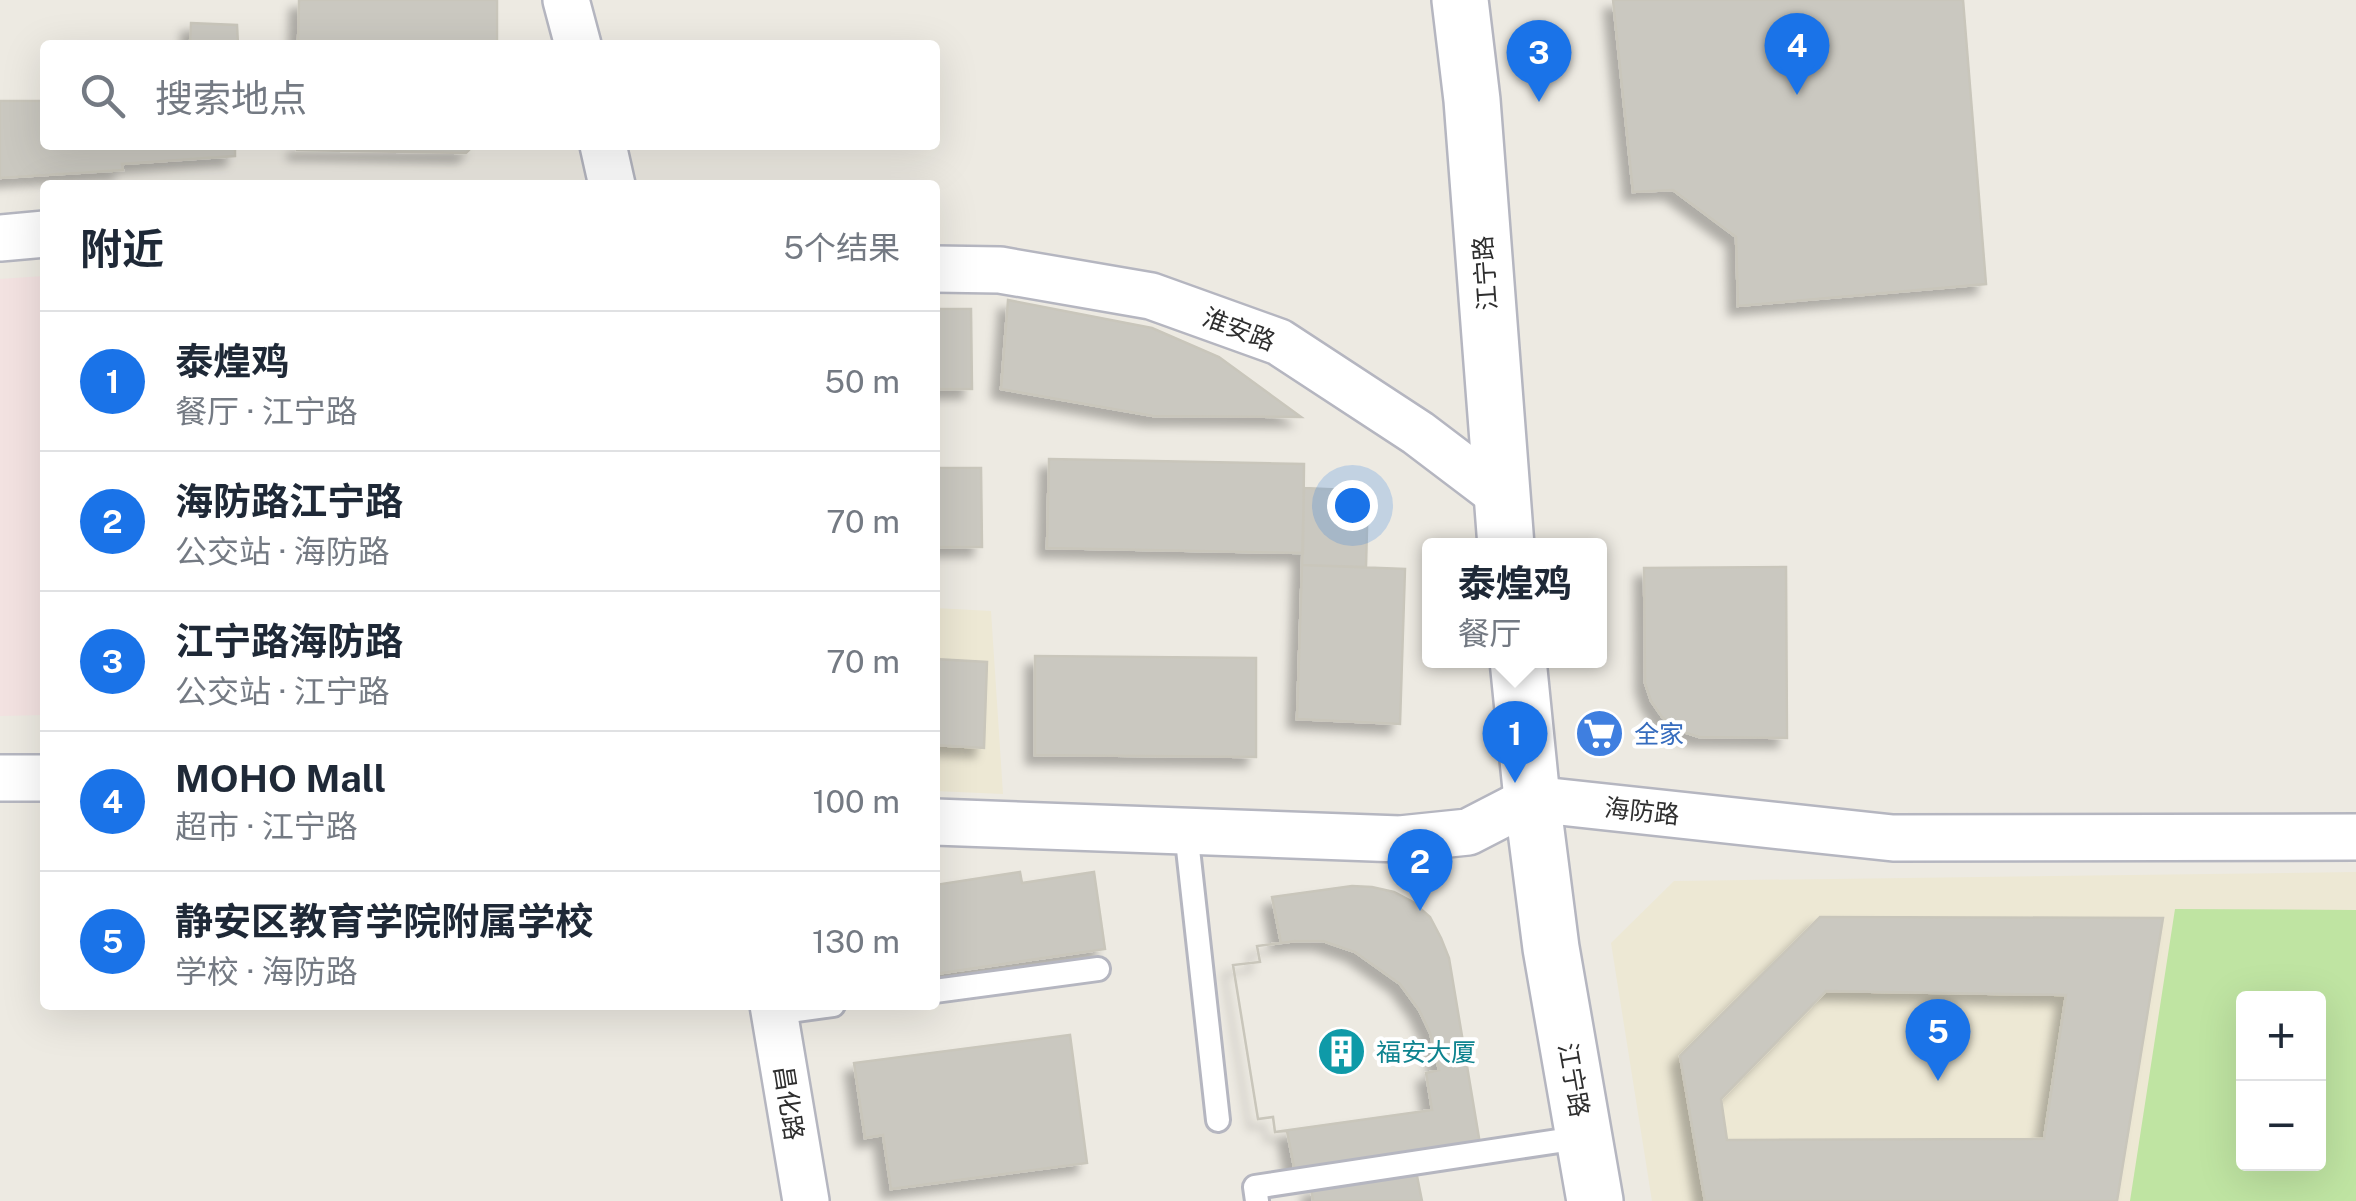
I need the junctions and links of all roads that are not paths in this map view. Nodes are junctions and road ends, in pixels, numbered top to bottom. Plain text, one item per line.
1 (566, 0) edge
2 (1460, 0) edge
3 (577, 40) edge
4 (604, 150) edge
5 (611, 180) edge
6 (40, 234) edge
7 (0, 238) edge
8 (940, 269) edge
9 (1504, 521) edge
10 (1519, 668) edge
11 (0, 750) edge
12 (40, 750) edge
13 (0, 778) edge
14 (40, 778) edge
15 (1532, 800) junction
16 (940, 822) edge
17 (1186, 832) junction
18 (2356, 837) edge
19 (1098, 968) dead end
20 (940, 990) edge
21 (774, 1010) edge
22 (1218, 1120) dead end
23 (1584, 1137) junction
24 (806, 1201) edge
25 (1257, 1201) edge
26 (1595, 1201) edge

1 - 3 street
2 - 9 main road, 江宁路
4 - 5 street
6 - 7 street
8 - 9 street, 淮安路
10 - 15 main road, 江宁路
11 - 12 street
13 - 14 street
15 - 17 street
15 - 18 street, 海防路
15 - 23 main road, 江宁路
16 - 17 street
17 - 22 lane
19 - 20 lane
21 - 24 street, 昌化路
23 - 25 lane
23 - 26 main road, 江宁路

